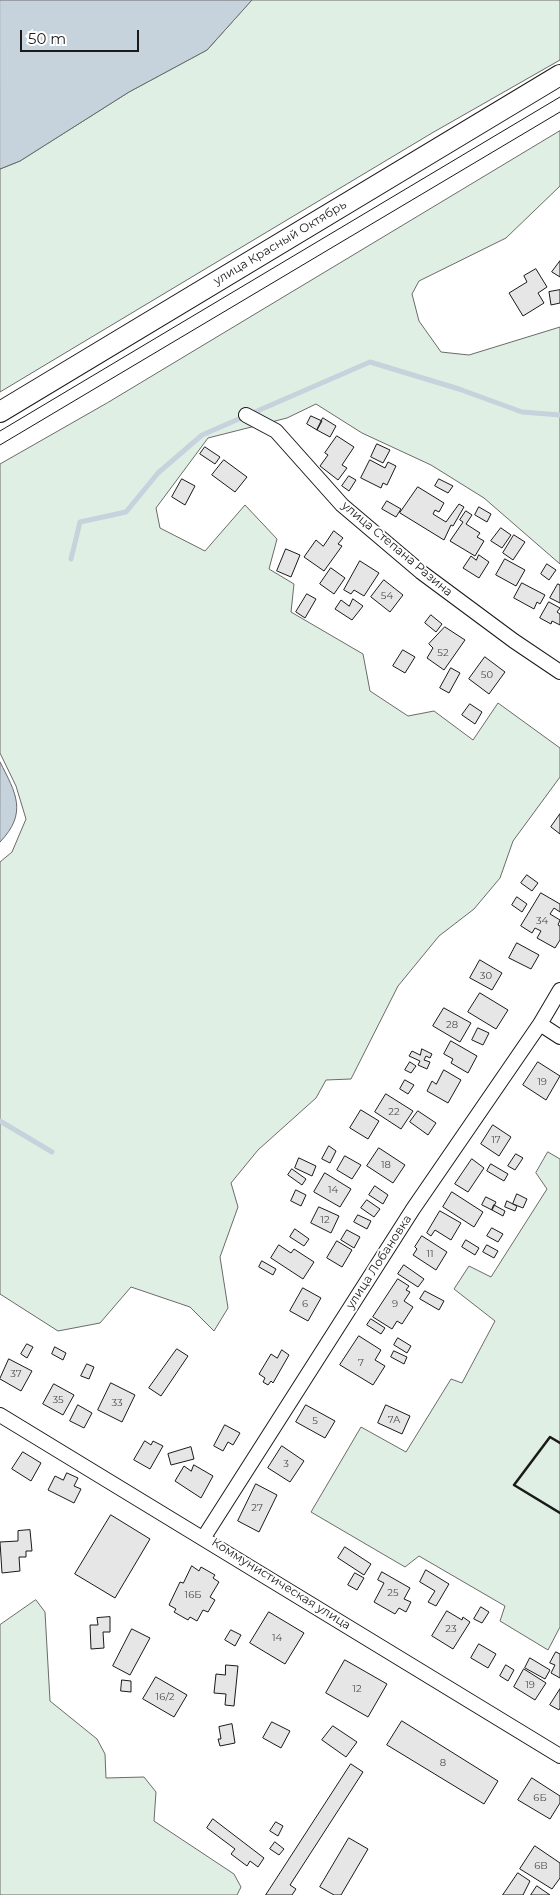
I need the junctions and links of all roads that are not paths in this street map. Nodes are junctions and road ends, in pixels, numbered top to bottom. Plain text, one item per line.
1 (560, 75) edge
2 (0, 412) edge
3 (246, 415) dead end
4 (560, 672) edge
5 (560, 990) edge
6 (540, 1024) junction
7 (560, 1037) edge
8 (0, 1415) edge
9 (204, 1537) junction
10 (560, 1756) edge

1 - 2 main road, улица Красный Октябрь
3 - 4 street, улица Степана Разина
5 - 6 street, улица Лобановка
6 - 7 street
6 - 9 street, улица Лобановка
8 - 9 street, Коммунистическая улица
9 - 10 street, Коммунистическая улица

